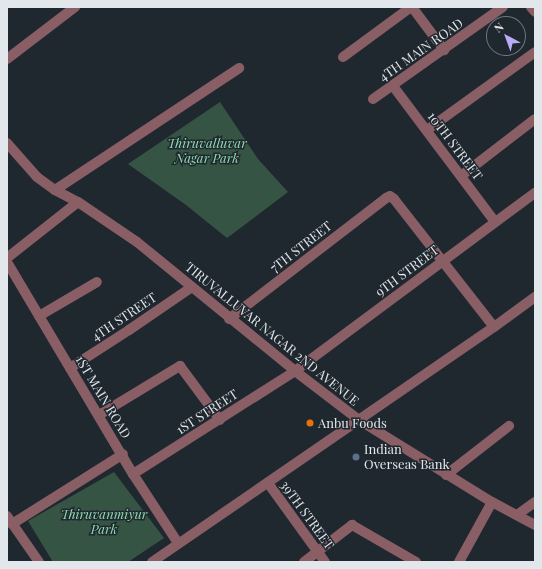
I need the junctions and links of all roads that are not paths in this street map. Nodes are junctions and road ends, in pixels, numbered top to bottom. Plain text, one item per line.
1 (76, 7) edge
2 (411, 7) edge
3 (503, 7) edge
4 (531, 7) edge
5 (535, 12) edge
6 (444, 50) junction
7 (535, 52) edge
8 (343, 58) dead end
9 (7, 59) edge
10 (239, 68) dead end
11 (393, 86) junction
12 (373, 99) dead end
13 (535, 119) edge
14 (427, 130) junction
15 (7, 143) edge
16 (461, 176) junction
17 (55, 190) junction
18 (535, 193) edge
19 (78, 202) junction
20 (495, 222) junction
21 (7, 258) edge
22 (7, 262) edge
23 (442, 262) junction
24 (98, 282) dead end
25 (192, 287) junction
26 (535, 297) edge
27 (39, 316) junction
28 (229, 319) junction
29 (494, 327) junction
30 (70, 368) junction
31 (295, 371) junction
32 (99, 415) junction
33 (220, 420) junction
34 (359, 420) junction
35 (509, 426) dead end
36 (123, 454) junction
37 (134, 474) junction
38 (446, 475) junction
39 (268, 483) junction
40 (492, 502) junction
41 (535, 502) edge
42 (517, 515) junction
43 (10, 520) edge
44 (535, 525) edge
45 (178, 544) junction
46 (318, 552) junction
47 (39, 562) edge
48 (152, 562) edge
49 (304, 562) edge
50 (325, 562) edge
51 (416, 562) edge
52 (459, 562) edge

1 - 9 street
2 - 6 street
2 - 8 street
3 - 6 street, 4TH MAIN ROAD
4 - 5 street
6 - 11 street, 4TH MAIN ROAD
7 - 14 street
10 - 17 street
11 - 12 street, 4TH MAIN ROAD
11 - 14 street, 10TH STREET
13 - 16 street
14 - 16 street, 10TH STREET
15 - 17 street, TIRUVALLUVAR NAGAR 2ND AVENUE
16 - 20 street, 10TH STREET
17 - 19 street, TIRUVALLUVAR NAGAR 2ND AVENUE
18 - 20 street, 9TH STREET
19 - 21 street
19 - 25 street, TIRUVALLUVAR NAGAR 2ND AVENUE
20 - 23 street, 9TH STREET
22 - 27 street, 1ST MAIN ROAD
23 - 28 street, 7TH STREET
23 - 29 street
23 - 31 street, 9TH STREET
24 - 27 street
25 - 28 street, TIRUVALLUVAR NAGAR 2ND AVENUE
25 - 30 street, 4TH STREET
26 - 29 street
27 - 30 street, 1ST MAIN ROAD
28 - 31 street, TIRUVALLUVAR NAGAR 2ND AVENUE
29 - 34 street
30 - 32 street, 1ST MAIN ROAD
31 - 33 street, 1ST STREET
31 - 34 street, TIRUVALLUVAR NAGAR 2ND AVENUE
32 - 33 street
32 - 36 street, 1ST MAIN ROAD
33 - 37 street, 1ST STREET
34 - 38 street, TIRUVALLUVAR NAGAR 2ND AVENUE
34 - 39 street
35 - 38 street
36 - 37 street, 1ST MAIN ROAD
36 - 43 street
37 - 45 street, 1ST MAIN ROAD
38 - 40 street, TIRUVALLUVAR NAGAR 2ND AVENUE
39 - 45 street
39 - 46 street, 39TH STREET
40 - 42 street, TIRUVALLUVAR NAGAR 2ND AVENUE
40 - 52 street
41 - 42 street
42 - 44 street, TIRUVALLUVAR NAGAR 2ND AVENUE
43 - 47 street
45 - 48 street
46 - 49 street
46 - 50 street, 39TH STREET
46 - 51 street

